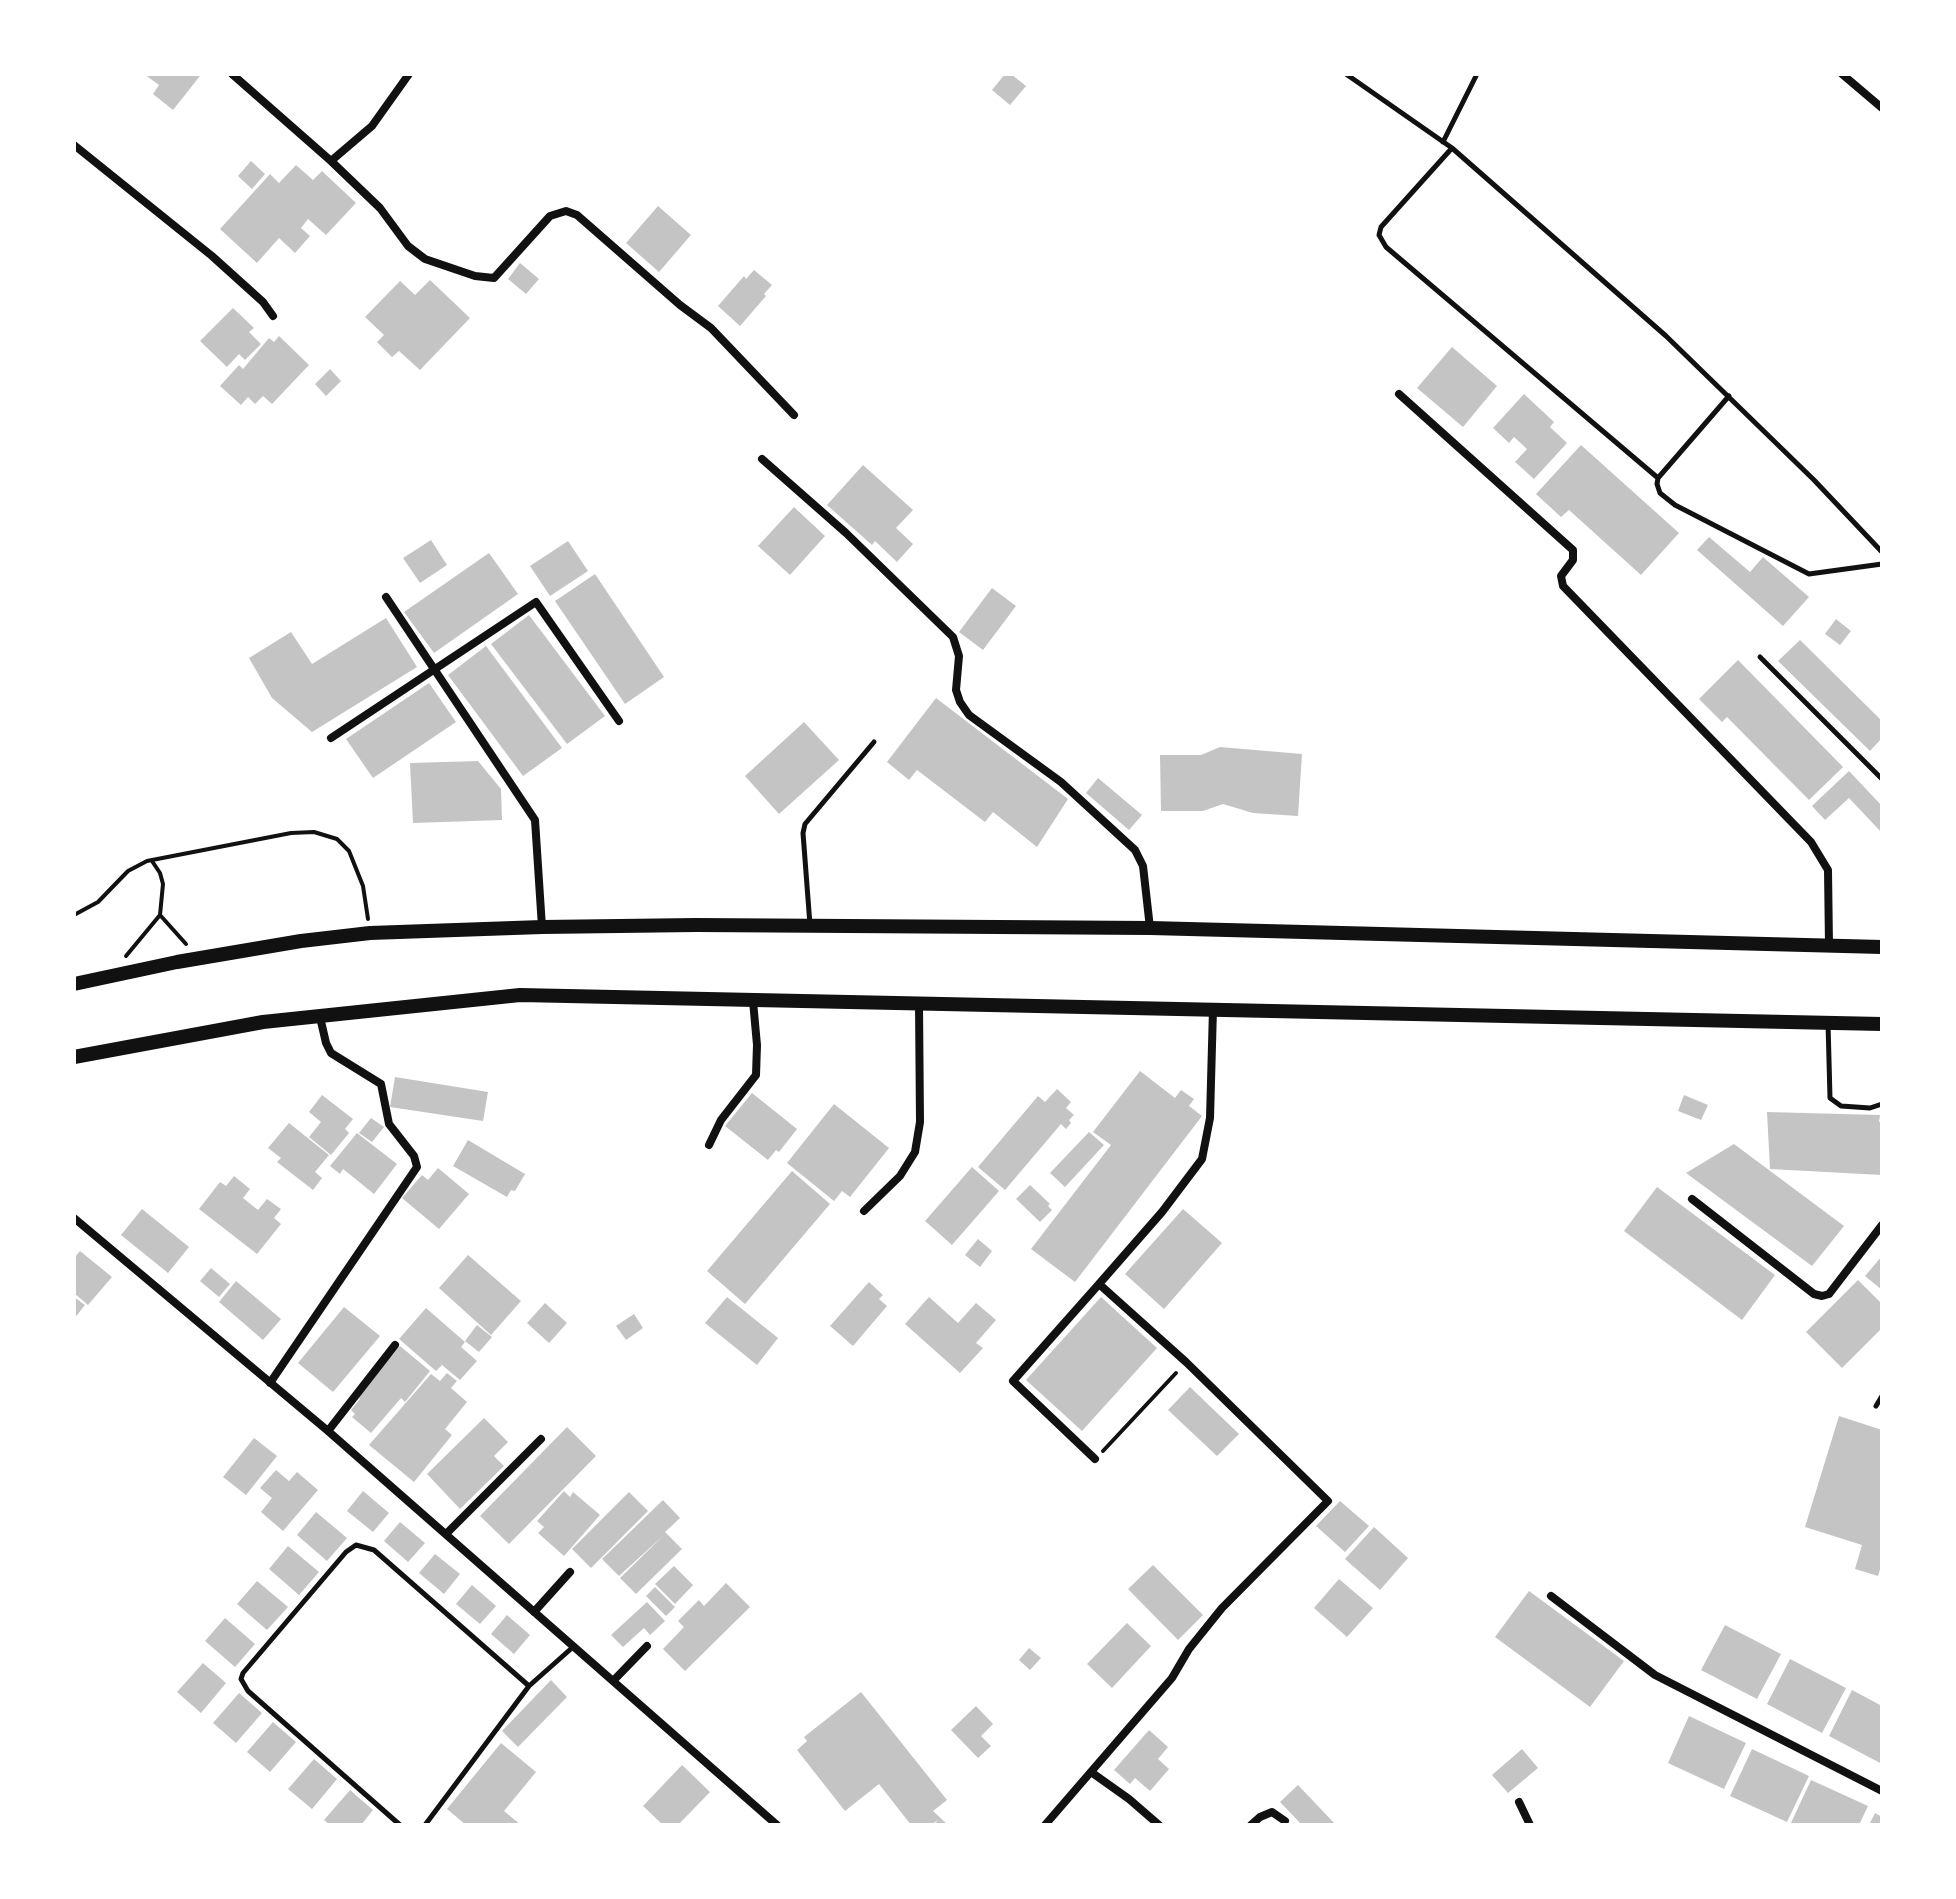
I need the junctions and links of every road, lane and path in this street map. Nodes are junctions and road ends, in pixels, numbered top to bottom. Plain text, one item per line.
1 (232, 74) edge
2 (409, 74) edge
3 (1346, 74) edge
4 (1477, 74) edge
5 (1842, 74) edge
6 (1882, 108) edge
7 (1443, 142) junction
8 (74, 145) edge
9 (1452, 148) junction
10 (331, 161) junction
11 (273, 316) dead end
12 (1399, 394) dead end
13 (1729, 396) junction
14 (794, 415) dead end
15 (762, 459) dead end
16 (1658, 478) junction
17 (1882, 552) edge
18 (1882, 564) edge
19 (386, 597) dead end
20 (1760, 657) dead end
21 (435, 669) junction
22 (619, 721) dead end
23 (331, 738) dead end
24 (874, 742) dead end
25 (1882, 779) edge
26 (152, 861) junction
27 (74, 915) edge
28 (160, 915) junction
29 (811, 926) junction
30 (542, 927) junction
31 (1150, 928) junction
32 (370, 933) junction
33 (1829, 945) junction
34 (1882, 947) edge
35 (199, 958) junction
36 (112, 975) junction
37 (74, 984) edge
38 (753, 1001) junction
39 (919, 1004) junction
40 (1213, 1008) junction
41 (320, 1017) junction
42 (1827, 1023) junction
43 (1882, 1024) edge
44 (74, 1057) edge
45 (1882, 1104) edge
46 (709, 1145) dead end
47 (1692, 1199) dead end
48 (864, 1211) dead end
49 (74, 1218) edge
50 (1882, 1225) edge
51 (1099, 1284) junction
52 (395, 1345) dead end
53 (1186, 1362) junction
54 (270, 1383) junction
55 (1882, 1396) edge
56 (1876, 1406) dead end
57 (328, 1431) junction
58 (541, 1439) dead end
59 (1095, 1459) joint
60 (446, 1534) junction
61 (570, 1572) dead end
62 (1551, 1596) dead end
63 (534, 1612) junction
64 (573, 1646) junction
65 (647, 1646) dead end
66 (613, 1681) junction
67 (529, 1686) junction
68 (1091, 1772) junction
69 (1882, 1791) edge
70 (1519, 1802) dead end
71 (1285, 1821) dead end
72 (428, 1824) edge
73 (400, 1825) edge
74 (777, 1825) edge
75 (1045, 1825) edge
76 (1159, 1825) edge
77 (1251, 1825) edge
78 (1530, 1825) edge

1 - 10 street
2 - 10 street
3 - 7 lane
4 - 7 lane
5 - 6 street
7 - 9 lane
8 - 11 street
9 - 13 lane
9 - 16 lane
10 - 14 street
12 - 33 street
13 - 16 lane
13 - 17 lane
15 - 31 street
16 - 18 lane
19 - 21 street
20 - 25 lane
21 - 22 street
21 - 23 street
21 - 30 street
24 - 29 lane
26 - 27 path
26 - 28 path
26 - 32 path
28 - 35 path
28 - 36 path
29 - 30 main road
29 - 31 main road
30 - 32 main road
31 - 33 main road
32 - 35 main road
33 - 34 main road
35 - 36 main road
36 - 37 main road
38 - 39 main road
38 - 41 main road
38 - 46 street
39 - 40 main road
39 - 48 street
40 - 42 main road
40 - 51 street
41 - 44 main road
41 - 54 street
42 - 43 main road
42 - 45 lane
47 - 50 street
49 - 54 street
51 - 53 street
51 - 59 street
52 - 57 street
53 - 59 path
53 - 68 street
54 - 57 street
55 - 56 lane
57 - 60 street
58 - 60 street
60 - 63 street
61 - 63 street
62 - 69 street
63 - 64 street
64 - 66 street
64 - 67 lane
65 - 66 street
66 - 74 street
67 - 72 lane
67 - 73 lane
68 - 75 street
68 - 76 street
70 - 78 street
71 - 77 street

